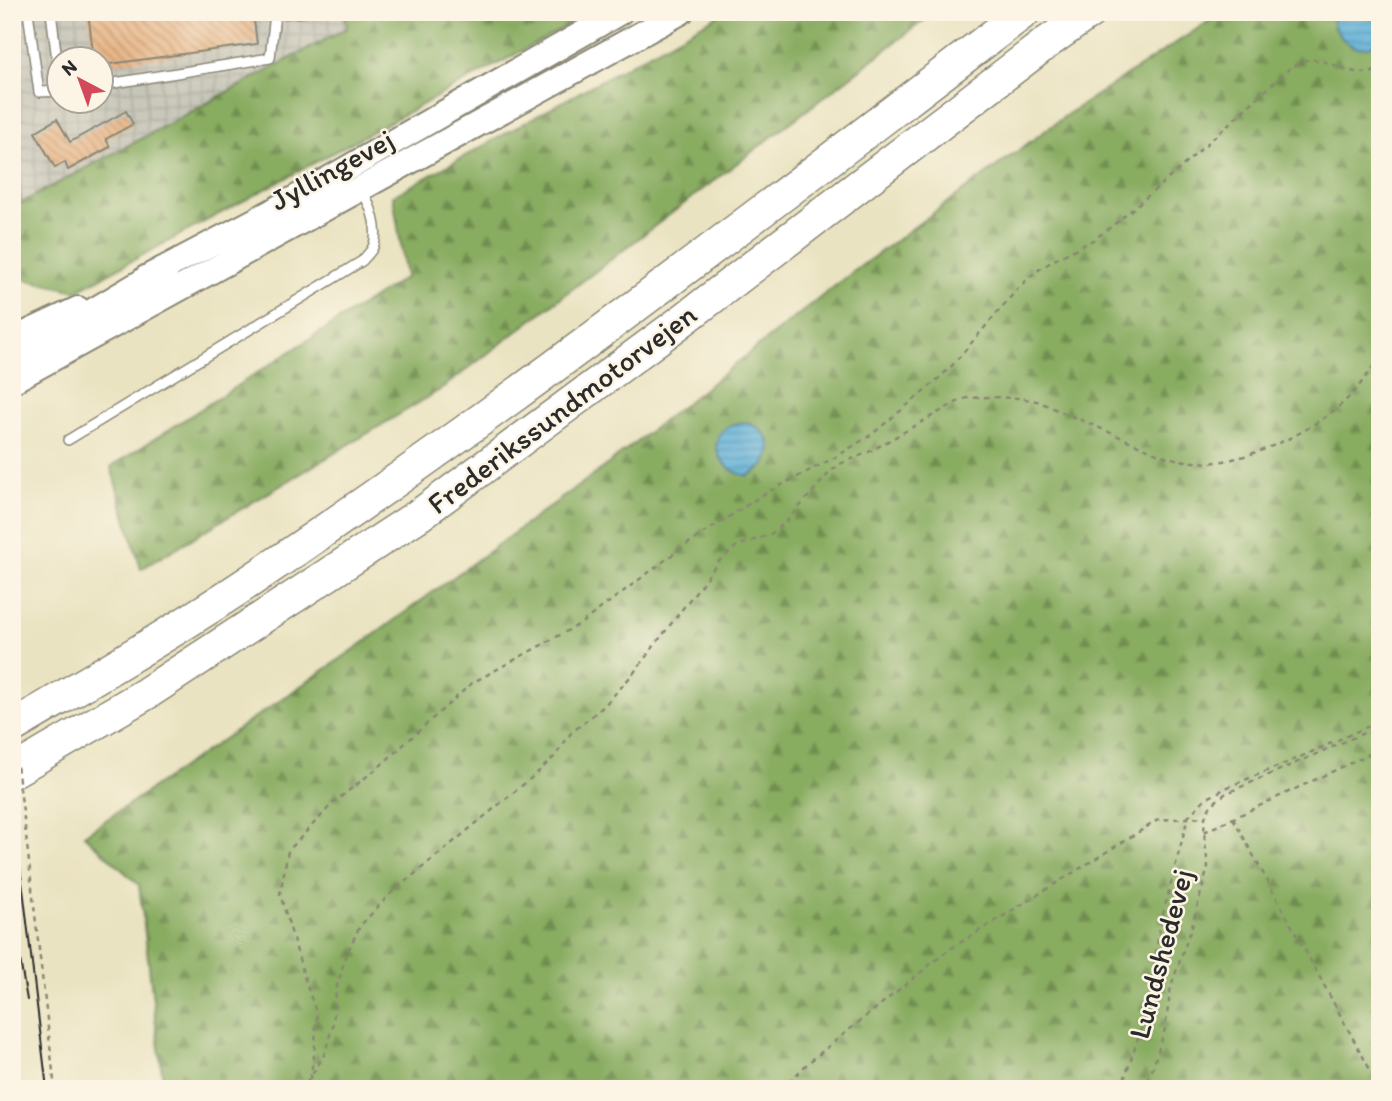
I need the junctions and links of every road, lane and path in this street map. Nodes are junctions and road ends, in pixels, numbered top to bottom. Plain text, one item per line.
1 (28, 12) edge
2 (51, 12) edge
3 (304, 12) edge
4 (620, 12) edge
5 (681, 12) edge
6 (1024, 12) edge
7 (1090, 12) edge
8 (275, 13) edge
9 (55, 46) edge
10 (1380, 70) edge
11 (116, 83) edge
12 (46, 92) edge
13 (362, 189) junction
14 (164, 271) junction
15 (12, 340) edge
16 (1380, 356) edge
17 (12, 361) edge
18 (12, 381) edge
19 (68, 440) dead end
20 (146, 692) junction
21 (1380, 724) edge
22 (12, 727) edge
23 (1380, 749) edge
24 (12, 772) edge
25 (12, 791) edge
26 (1188, 817) junction
27 (1205, 817) junction
28 (1233, 818) junction
29 (1204, 832) junction
30 (310, 1078) junction
31 (1380, 1088) edge
32 (55, 1089) edge
33 (300, 1089) edge
34 (312, 1089) edge
35 (782, 1089) edge
36 (1121, 1089) edge
37 (1143, 1089) edge

1 - 12 lane
2 - 9 lane
3 - 8 lane
4 - 14 street, Jyllingevej
5 - 13 street, Jyllingevej
6 - 22 highway, Frederikssundmotorvejen
7 - 20 highway, Frederikssundmotorvejen
8 - 11 lane
10 - 30 path
13 - 18 street, Jyllingevej
13 - 19 lane
14 - 15 street, Jyllingevej
14 - 17 main road
16 - 30 path
20 - 24 highway, Frederikssundmotorvejen
20 - 25 highway
21 - 26 path
21 - 27 path
22 - 32 path, bridge
23 - 28 path
26 - 27 path
26 - 35 path
26 - 36 path
27 - 29 path, Lundshedevej
28 - 29 path
28 - 31 path
29 - 37 path, Lundshedevej
30 - 33 path
30 - 34 path

